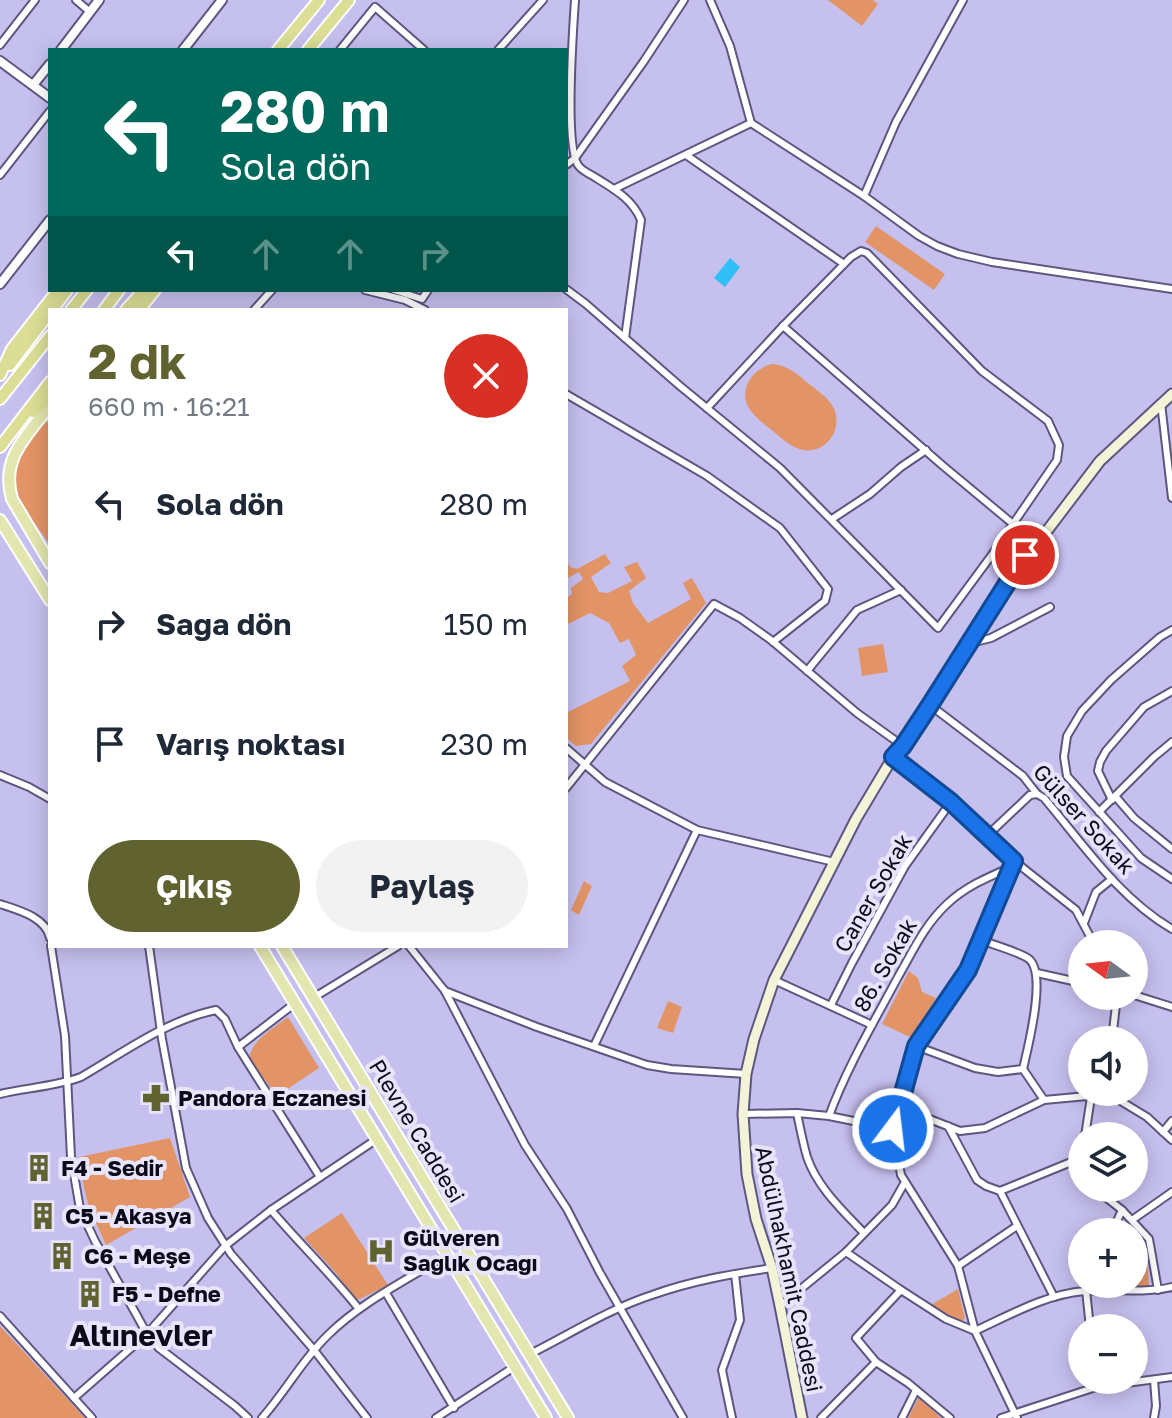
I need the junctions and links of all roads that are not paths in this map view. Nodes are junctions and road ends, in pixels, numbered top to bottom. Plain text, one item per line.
1 (35, 0) edge
2 (76, 0) edge
3 (99, 0) edge
4 (222, 0) edge
5 (319, 0) edge
6 (349, 0) edge
7 (543, 0) edge
8 (575, 0) edge
9 (684, 0) edge
10 (710, 0) edge
11 (963, 0) edge
12 (90, 12) junction
13 (0, 45) edge
14 (63, 48) edge
15 (185, 48) edge
16 (280, 48) edge
17 (310, 48) edge
18 (342, 48) edge
19 (422, 48) edge
20 (500, 48) edge
21 (1, 63) edge
22 (48, 66) edge
23 (33, 85) junction
24 (48, 96) edge
25 (48, 114) edge
26 (751, 123) junction
27 (686, 155) junction
28 (575, 158) junction
29 (568, 163) edge
30 (0, 175) edge
31 (614, 189) junction
32 (864, 196) junction
33 (48, 223) edge
34 (844, 264) junction
35 (0, 284) edge
36 (1172, 289) edge
37 (568, 290) edge
38 (56, 292) edge
39 (65, 292) edge
40 (85, 292) edge
41 (142, 292) edge
42 (153, 292) edge
43 (270, 292) edge
44 (373, 292) edge
45 (404, 292) edge
46 (427, 292) edge
47 (53, 308) edge
48 (73, 308) edge
49 (128, 308) edge
50 (141, 308) edge
51 (256, 308) edge
52 (421, 308) edge
53 (48, 315) edge
54 (783, 326) junction
55 (625, 338) junction
56 (48, 339) edge
57 (0, 376) edge
58 (48, 385) edge
59 (1172, 394) edge
60 (568, 395) edge
61 (0, 399) edge
62 (48, 399) edge
63 (1161, 403) junction
64 (48, 407) edge
65 (707, 408) junction
66 (14, 429) junction
67 (0, 448) edge
68 (926, 450) junction
69 (1172, 498) edge
70 (832, 519) junction
71 (0, 520) edge
72 (1013, 524) junction
73 (46, 550) edge
74 (994, 552) junction
75 (1025, 555) junction
76 (901, 590) junction
77 (48, 597) edge
78 (1050, 607) dead end
79 (1172, 630) edge
80 (773, 642) junction
81 (967, 644) junction
82 (807, 671) junction
83 (1172, 691) edge
84 (930, 705) junction
85 (1172, 742) edge
86 (903, 746) junction
87 (568, 750) edge
88 (893, 757) junction
89 (586, 765) junction
90 (0, 775) edge
91 (568, 786) edge
92 (1037, 794) junction
93 (48, 798) edge
94 (1114, 798) junction
95 (951, 802) junction
96 (1099, 812) junction
97 (697, 830) junction
98 (993, 842) junction
99 (1172, 849) edge
100 (834, 862) junction
101 (1012, 864) junction
102 (1112, 879) junction
103 (1172, 879) edge
104 (0, 904) edge
105 (1084, 923) junction
106 (48, 925) edge
107 (1172, 929) edge
108 (1087, 930) edge
109 (981, 940) junction
110 (51, 948) edge
111 (149, 948) edge
112 (261, 948) edge
113 (283, 948) edge
114 (395, 948) edge
115 (411, 948) edge
116 (1037, 973) junction
117 (774, 980) junction
118 (1068, 980) edge
119 (445, 991) junction
120 (313, 998) junction
121 (1148, 999) edge
122 (294, 1004) junction
123 (831, 1005) junction
124 (1172, 1007) edge
125 (872, 1025) junction
126 (161, 1030) junction
127 (594, 1046) junction
128 (916, 1046) junction
129 (238, 1047) junction
130 (1023, 1069) junction
131 (746, 1074) junction
132 (68, 1082) junction
133 (0, 1094) edge
134 (1068, 1098) edge
135 (1044, 1100) junction
136 (1130, 1106) edge
137 (899, 1107) junction
138 (797, 1113) junction
139 (743, 1114) junction
140 (829, 1116) junction
141 (1172, 1121) edge
142 (948, 1126) junction
143 (893, 1129) junction
144 (1163, 1132) junction
145 (377, 1139) junction
146 (1172, 1140) edge
147 (1068, 1164) edge
148 (320, 1177) junction
149 (905, 1182) junction
150 (1000, 1191) junction
151 (1172, 1192) edge
152 (1112, 1202) edge
153 (271, 1210) junction
154 (1122, 1210) junction
155 (1118, 1218) edge
156 (1130, 1218) edge
157 (1135, 1218) edge
158 (1017, 1226) junction
159 (864, 1233) junction
160 (1148, 1238) edge
161 (225, 1246) junction
162 (846, 1252) junction
163 (447, 1255) junction
164 (958, 1266) junction
165 (772, 1268) junction
166 (735, 1274) junction
167 (1172, 1287) edge
168 (901, 1290) junction
169 (1148, 1290) edge
170 (1158, 1290) junction
171 (386, 1293) junction
172 (1068, 1293) edge
173 (1054, 1297) junction
174 (780, 1306) junction
175 (620, 1308) junction
176 (359, 1309) junction
177 (0, 1316) edge
178 (975, 1331) junction
179 (147, 1334) junction
180 (314, 1350) junction
181 (530, 1354) junction
182 (876, 1362) junction
183 (514, 1367) junction
184 (1172, 1377) edge
185 (1148, 1380) edge
186 (1154, 1380) junction
187 (916, 1390) junction
188 (1068, 1394) edge
189 (74, 1398) junction
190 (454, 1408) junction
191 (1016, 1415) edge
192 (92, 1418) edge
193 (248, 1418) edge
194 (262, 1418) edge
195 (367, 1418) edge
196 (436, 1418) edge
197 (546, 1418) edge
198 (568, 1418) edge
199 (683, 1418) edge
200 (732, 1418) edge
201 (802, 1418) edge
202 (821, 1418) edge
203 (902, 1418) edge
204 (950, 1418) edge
205 (1001, 1418) edge
206 (1154, 1418) edge

1 - 13 street
2 - 12 street
3 - 12 street
4 - 15 street
5 - 16 highway
6 - 17 highway
7 - 20 street
8 - 28 street
9 - 28 street
10 - 26 street
11 - 32 street
12 - 14 street
18 - 19 street
21 - 23 street
22 - 23 street
23 - 24 street
25 - 30 street
26 - 27 street
26 - 32 street
27 - 31 street
27 - 34 street
28 - 29 street
28 - 31 street
31 - 55 street
32 - 36 street
33 - 35 street
34 - 54 street
34 - 72 street
37 - 55 street
38 - 57 highway
39 - 47 highway
40 - 48 highway
41 - 49 highway
42 - 50 highway
43 - 51 street
44 - 52 street
45 - 46 street
53 - 57 highway
54 - 65 street
54 - 68 street
55 - 65 street
56 - 61 highway
58 - 66 highway
59 - 63 main road, Abdülhakhamit Caddesi
60 - 80 street
62 - 66 highway
63 - 69 street
63 - 75 main road, Abdülhakhamit Caddesi
64 - 73 main road
65 - 70 street
66 - 67 highway
68 - 70 street
68 - 72 street
70 - 76 street
71 - 77 main road
72 - 74 street
74 - 75 street
74 - 76 street
75 - 81 main road, Abdülhakhamit Caddesi
76 - 82 street
78 - 81 street
79 - 96 street
80 - 82 street
80 - 89 street
81 - 84 main road, Abdülhakhamit Caddesi
82 - 86 street
83 - 94 street
84 - 86 main road, Abdülhakhamit Caddesi
84 - 92 street, Gülser Sokak
85 - 94 street
86 - 88 main road, Abdülhakhamit Caddesi
87 - 89 street
88 - 95 street
88 - 100 main road, Abdülhakhamit Caddesi
89 - 91 street
89 - 97 street
90 - 93 street
92 - 98 street
92 - 102 street, Gülser Sokak
94 - 96 street
94 - 99 street
95 - 98 street
95 - 123 street, Caner Sokak
96 - 103 street
97 - 100 street
97 - 127 street
98 - 101 street
100 - 117 main road, Abdülhakhamit Caddesi
101 - 105 street
101 - 109 street
101 - 125 street, 86. Sokak
102 - 105 street
102 - 107 street, Gülser Sokak
104 - 106 street
105 - 108 street
109 - 116 street
109 - 128 street
110 - 132 street
111 - 126 street
112 - 122 main road, Plevne Caddesi
113 - 120 main road, Plevne Caddesi
114 - 120 street
115 - 119 street
116 - 118 street
116 - 130 street
117 - 123 street
117 - 131 main road, Abdülhakhamit Caddesi
119 - 127 street
119 - 175 street
120 - 181 main road, Plevne Caddesi
121 - 124 street
122 - 129 street
122 - 145 main road, Plevne Caddesi
123 - 125 street
125 - 140 street, 86. Sokak
126 - 129 street
126 - 132 street
126 - 161 street
127 - 131 street
128 - 130 street
128 - 137 street
129 - 148 street
130 - 135 street
131 - 139 main road, Abdülhakhamit Caddesi
132 - 133 street
132 - 179 street
134 - 135 street
135 - 142 street
136 - 144 street
137 - 142 street
137 - 143 street
138 - 139 street
138 - 140 street
138 - 159 street
139 - 165 main road, Abdülhakhamit Caddesi
140 - 143 street
141 - 144 street
142 - 150 street
143 - 149 street
144 - 146 street
145 - 148 street
145 - 163 main road, Plevne Caddesi
147 - 150 street
148 - 153 street
149 - 159 street
149 - 164 street
150 - 158 street
151 - 157 street
152 - 154 street
153 - 161 street
153 - 176 street
154 - 155 street
154 - 156 street
158 - 164 street
158 - 173 street
159 - 162 street
160 - 170 street
161 - 179 street
161 - 180 street
162 - 168 street
162 - 174 street
163 - 171 street
163 - 183 main road, Plevne Caddesi
164 - 178 street
165 - 166 street
165 - 174 main road, Abdülhakhamit Caddesi
166 - 175 street
166 - 200 street
167 - 170 street
168 - 178 street
168 - 182 street
169 - 170 street
171 - 176 street
171 - 190 street
172 - 173 street
173 - 178 street
174 - 201 main road, Abdülhakhamit Caddesi
175 - 181 street
175 - 199 street
176 - 180 street
177 - 189 street
178 - 191 street
179 - 189 street
179 - 193 street
180 - 194 street
180 - 195 street
181 - 198 main road, Plevne Caddesi
182 - 187 street
182 - 202 street
183 - 190 street
183 - 197 main road, Plevne Caddesi
184 - 186 street
185 - 186 street
186 - 206 street
187 - 203 street
187 - 204 street
188 - 191 street
189 - 192 street
190 - 196 street
191 - 205 street

